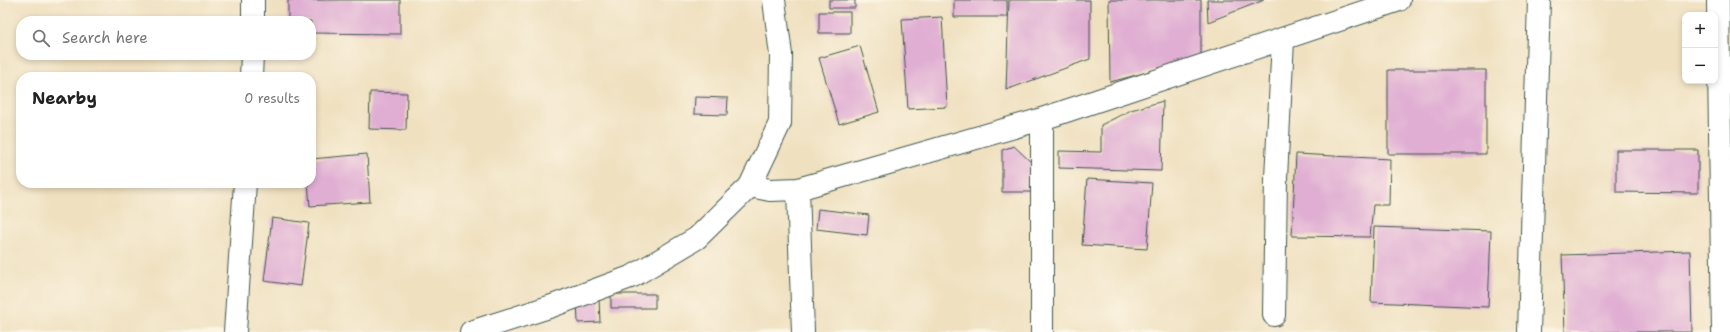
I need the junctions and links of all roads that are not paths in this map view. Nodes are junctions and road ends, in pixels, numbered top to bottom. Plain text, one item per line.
1 (253, 0) edge
2 (774, 0) edge
3 (1399, 0) edge
4 (1539, 0) edge
5 (1718, 0) edge
6 (253, 16) edge
7 (1283, 40) junction
8 (252, 60) edge
9 (251, 72) edge
10 (1042, 119) junction
11 (750, 186) junction
12 (245, 188) edge
13 (798, 189) junction
14 (1274, 315) dead end
15 (235, 332) edge
16 (471, 332) edge
17 (803, 332) edge
18 (1042, 332) edge
19 (1529, 332) edge
20 (1723, 332) edge

1 - 6 street
2 - 11 street
3 - 7 street
4 - 19 street
5 - 20 street
7 - 10 street
7 - 14 street
8 - 9 street
10 - 13 street
10 - 18 street
11 - 13 street
11 - 16 street
12 - 15 street
13 - 17 street

